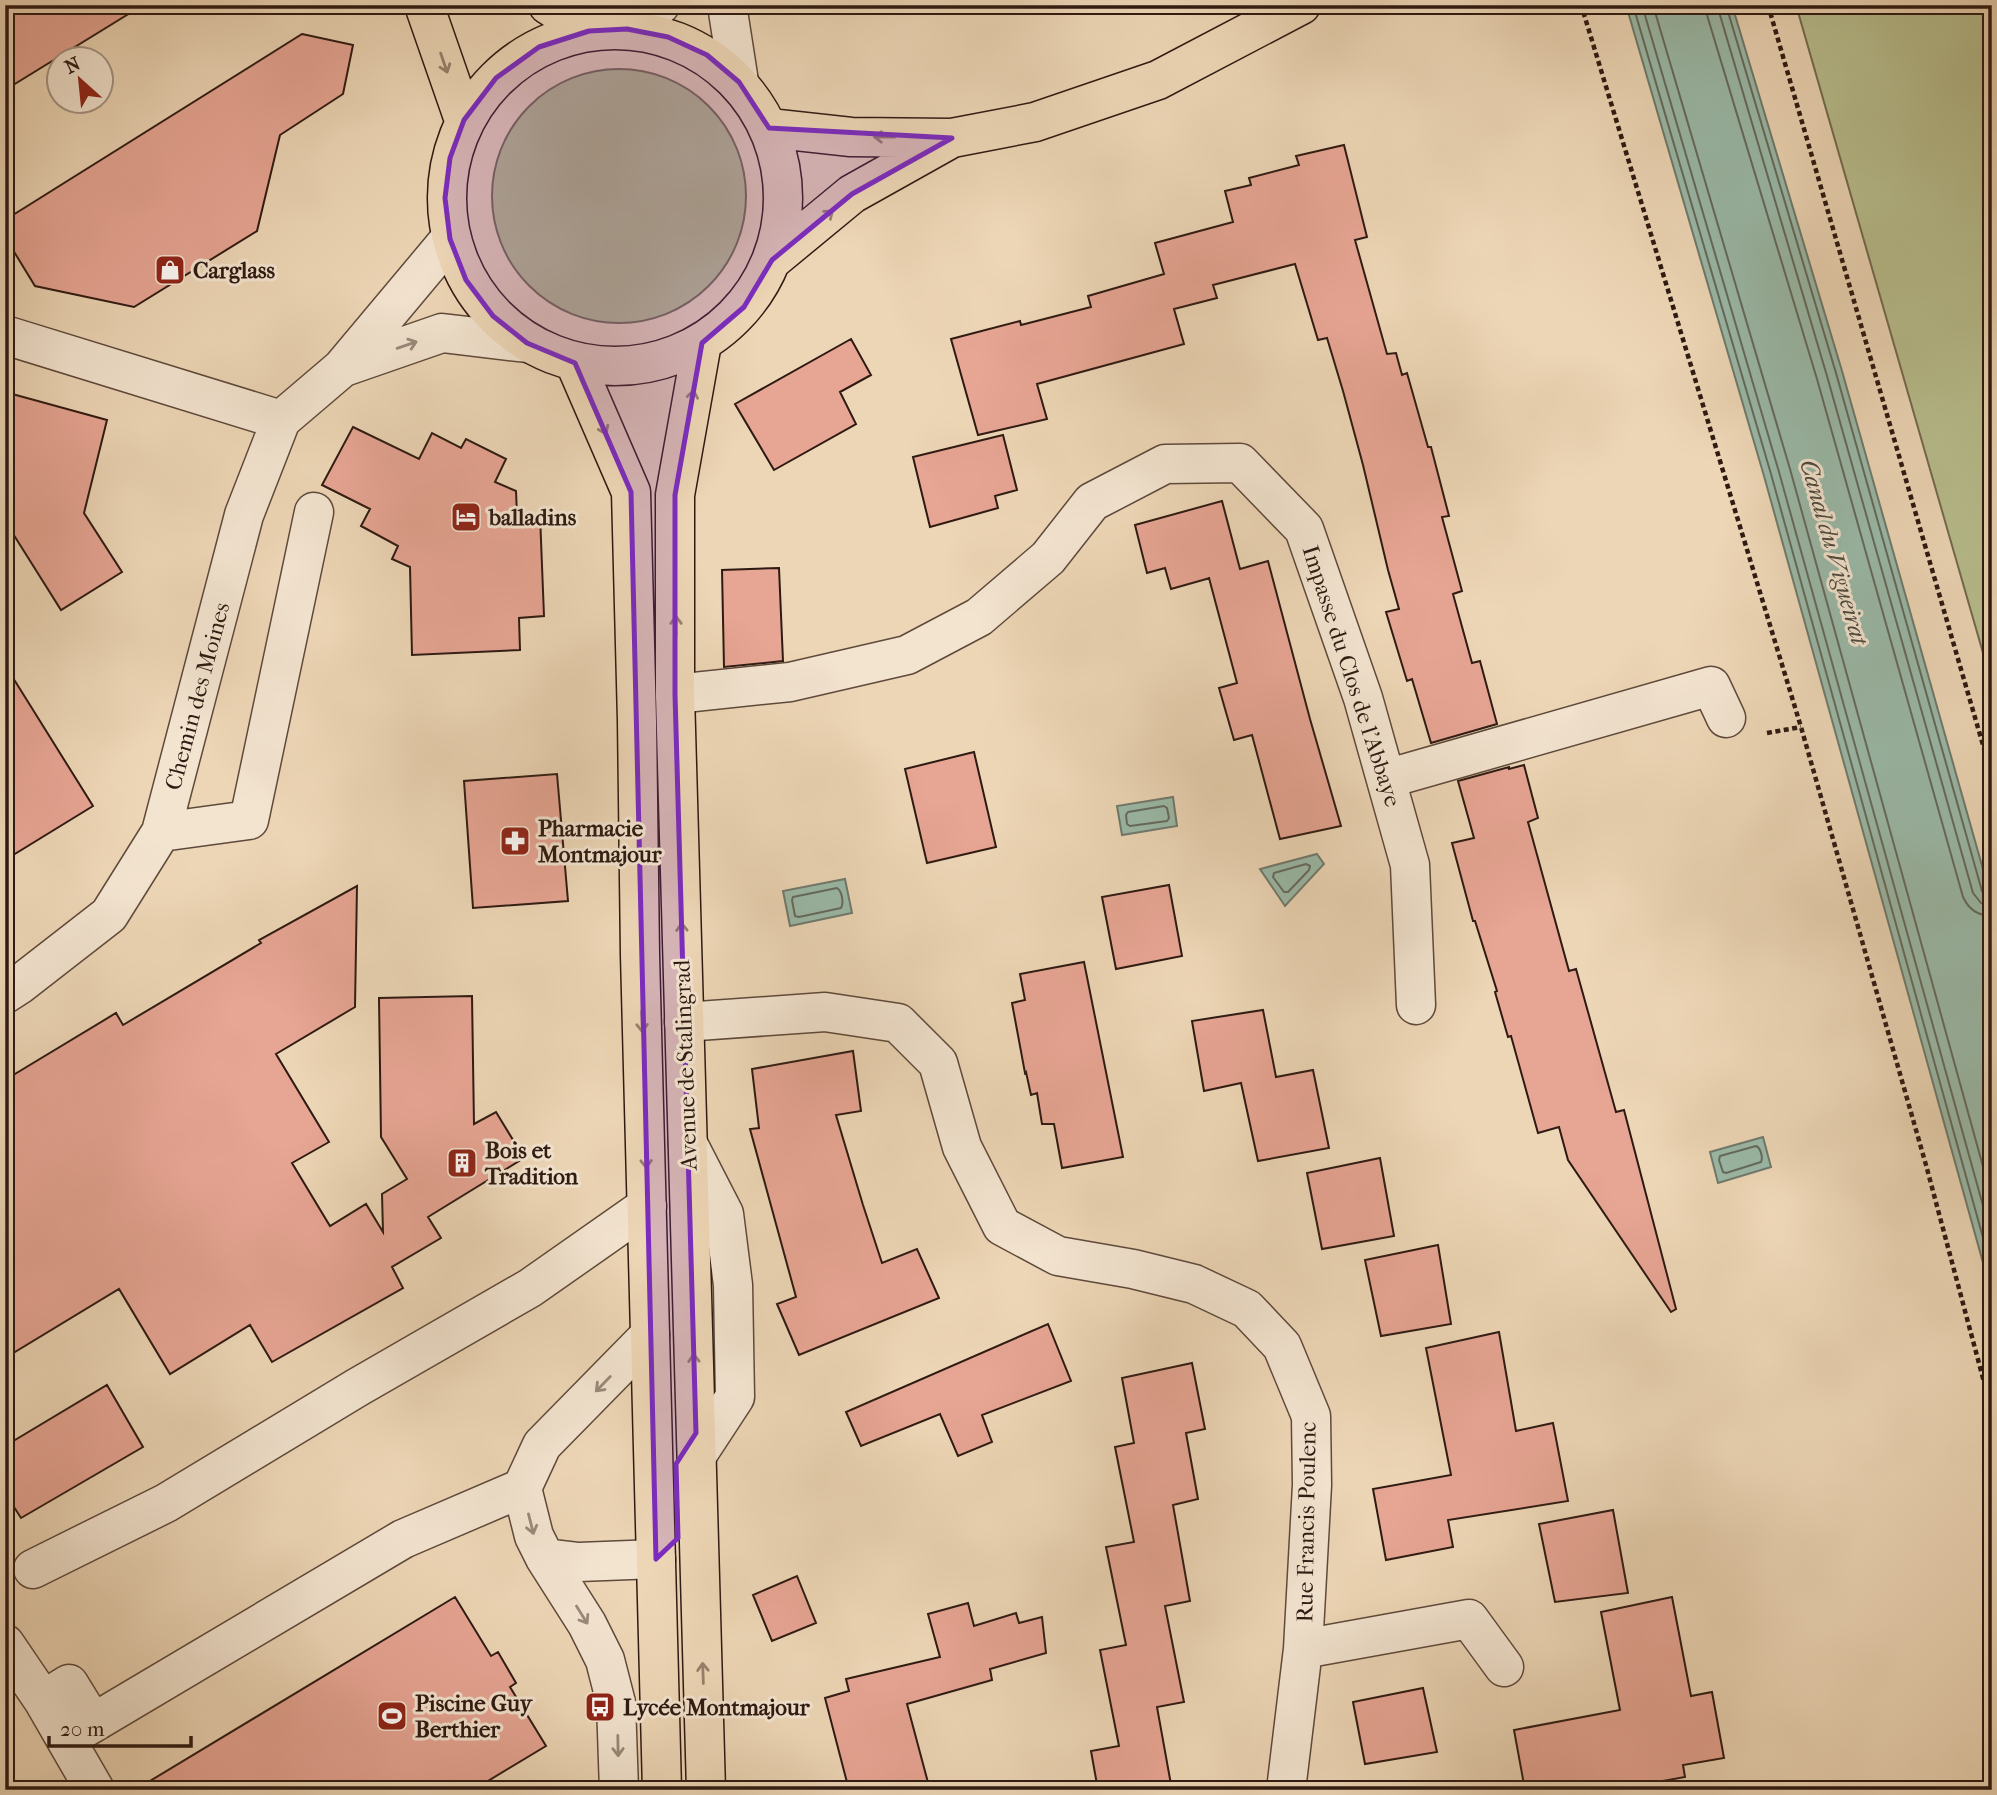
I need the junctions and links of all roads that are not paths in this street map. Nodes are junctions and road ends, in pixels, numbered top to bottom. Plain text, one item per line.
1 (424, 5) edge
2 (548, 5) edge
3 (660, 5) edge
4 (727, 5) edge
5 (1301, 5) edge
6 (627, 29) junction
7 (589, 31) junction
8 (739, 82) junction
9 (464, 120) junction
10 (769, 128) junction
11 (952, 138) junction
12 (450, 239) junction
13 (772, 260) junction
14 (5, 335) edge
15 (527, 343) junction
16 (702, 343) junction
17 (575, 363) junction
18 (342, 368) junction
19 (281, 420) junction
20 (314, 512) dead end
21 (636, 663) junction
22 (675, 694) junction
23 (1726, 718) dead end
24 (647, 729) junction
25 (1386, 779) junction
26 (160, 832) junction
27 (661, 860) junction
28 (681, 893) junction
29 (639, 899) junction
30 (640, 955) junction
31 (5, 994) edge
32 (1416, 1005) dead end
33 (684, 1022) junction
34 (644, 1090) junction
35 (647, 1206) junction
36 (650, 1335) junction
37 (696, 1444) junction
38 (522, 1488) junction
39 (545, 1558) junction
40 (656, 1559) junction
41 (33, 1569) dead end
42 (5, 1644) edge
43 (1303, 1649) junction
44 (1504, 1667) dead end
45 (659, 1694) junction
46 (79, 1731) junction
47 (96, 1790) edge
48 (619, 1790) edge
49 (662, 1790) edge
50 (686, 1790) edge
51 (706, 1790) edge
52 (1286, 1790) edge

1 -> 9 main road
2 - 7 main road
3 - 6 street
4 - 8 street
5 - 11 main road
6 - 7 main road
6 - 8 main road
7 - 9 main road
8 - 10 main road
9 - 12 main road
11 -> 10 main road
10 - 13 main road
13 -> 11 main road
12 - 15 main road
12 - 18 street, Chemin des Moines
13 - 16 main road
14 - 19 street
15 - 17 main road
18 -> 15 street, Chemin des Moines
16 - 17 main road
22 -> 16 main road, Avenue de Stalingrad
17 -> 21 main road, Avenue de Stalingrad
18 - 19 street, Chemin des Moines
19 - 26 street, Chemin des Moines
20 - 26 street
21 - 22 main road
21 - 24 main road, Avenue de Stalingrad
22 - 24 main road
22 - 25 street, Impasse du Clos de l'Abbaye
22 - 28 main road, Avenue de Stalingrad
23 - 25 street
24 - 27 main road
24 - 29 main road, Avenue de Stalingrad
25 - 32 street, Impasse du Clos de l'Abbaye
26 - 31 street, Chemin des Moines
27 - 28 main road
27 - 29 main road
33 -> 28 main road, Avenue de Stalingrad
29 - 30 main road, Avenue de Stalingrad
30 - 33 main road
30 -> 34 main road, Avenue de Stalingrad
33 - 34 main road
37 -> 33 main road, Avenue de Stalingrad
33 - 43 street, Rue Francis Poulenc
34 -> 35 main road, Avenue de Stalingrad
35 - 36 main road, Avenue de Stalingrad
35 - 41 street
36 -> 38 street
36 - 40 main road, Avenue de Stalingrad
37 - 40 main road
51 -> 37 main road, Avenue de Stalingrad
38 -> 39 street
38 - 46 street
39 - 40 street
39 -> 48 street
40 - 45 main road, Avenue de Stalingrad
42 - 46 street
43 - 44 street
43 - 52 street, Rue Francis Poulenc
45 - 49 main road, Avenue de Stalingrad
45 - 50 main road
46 - 47 street

